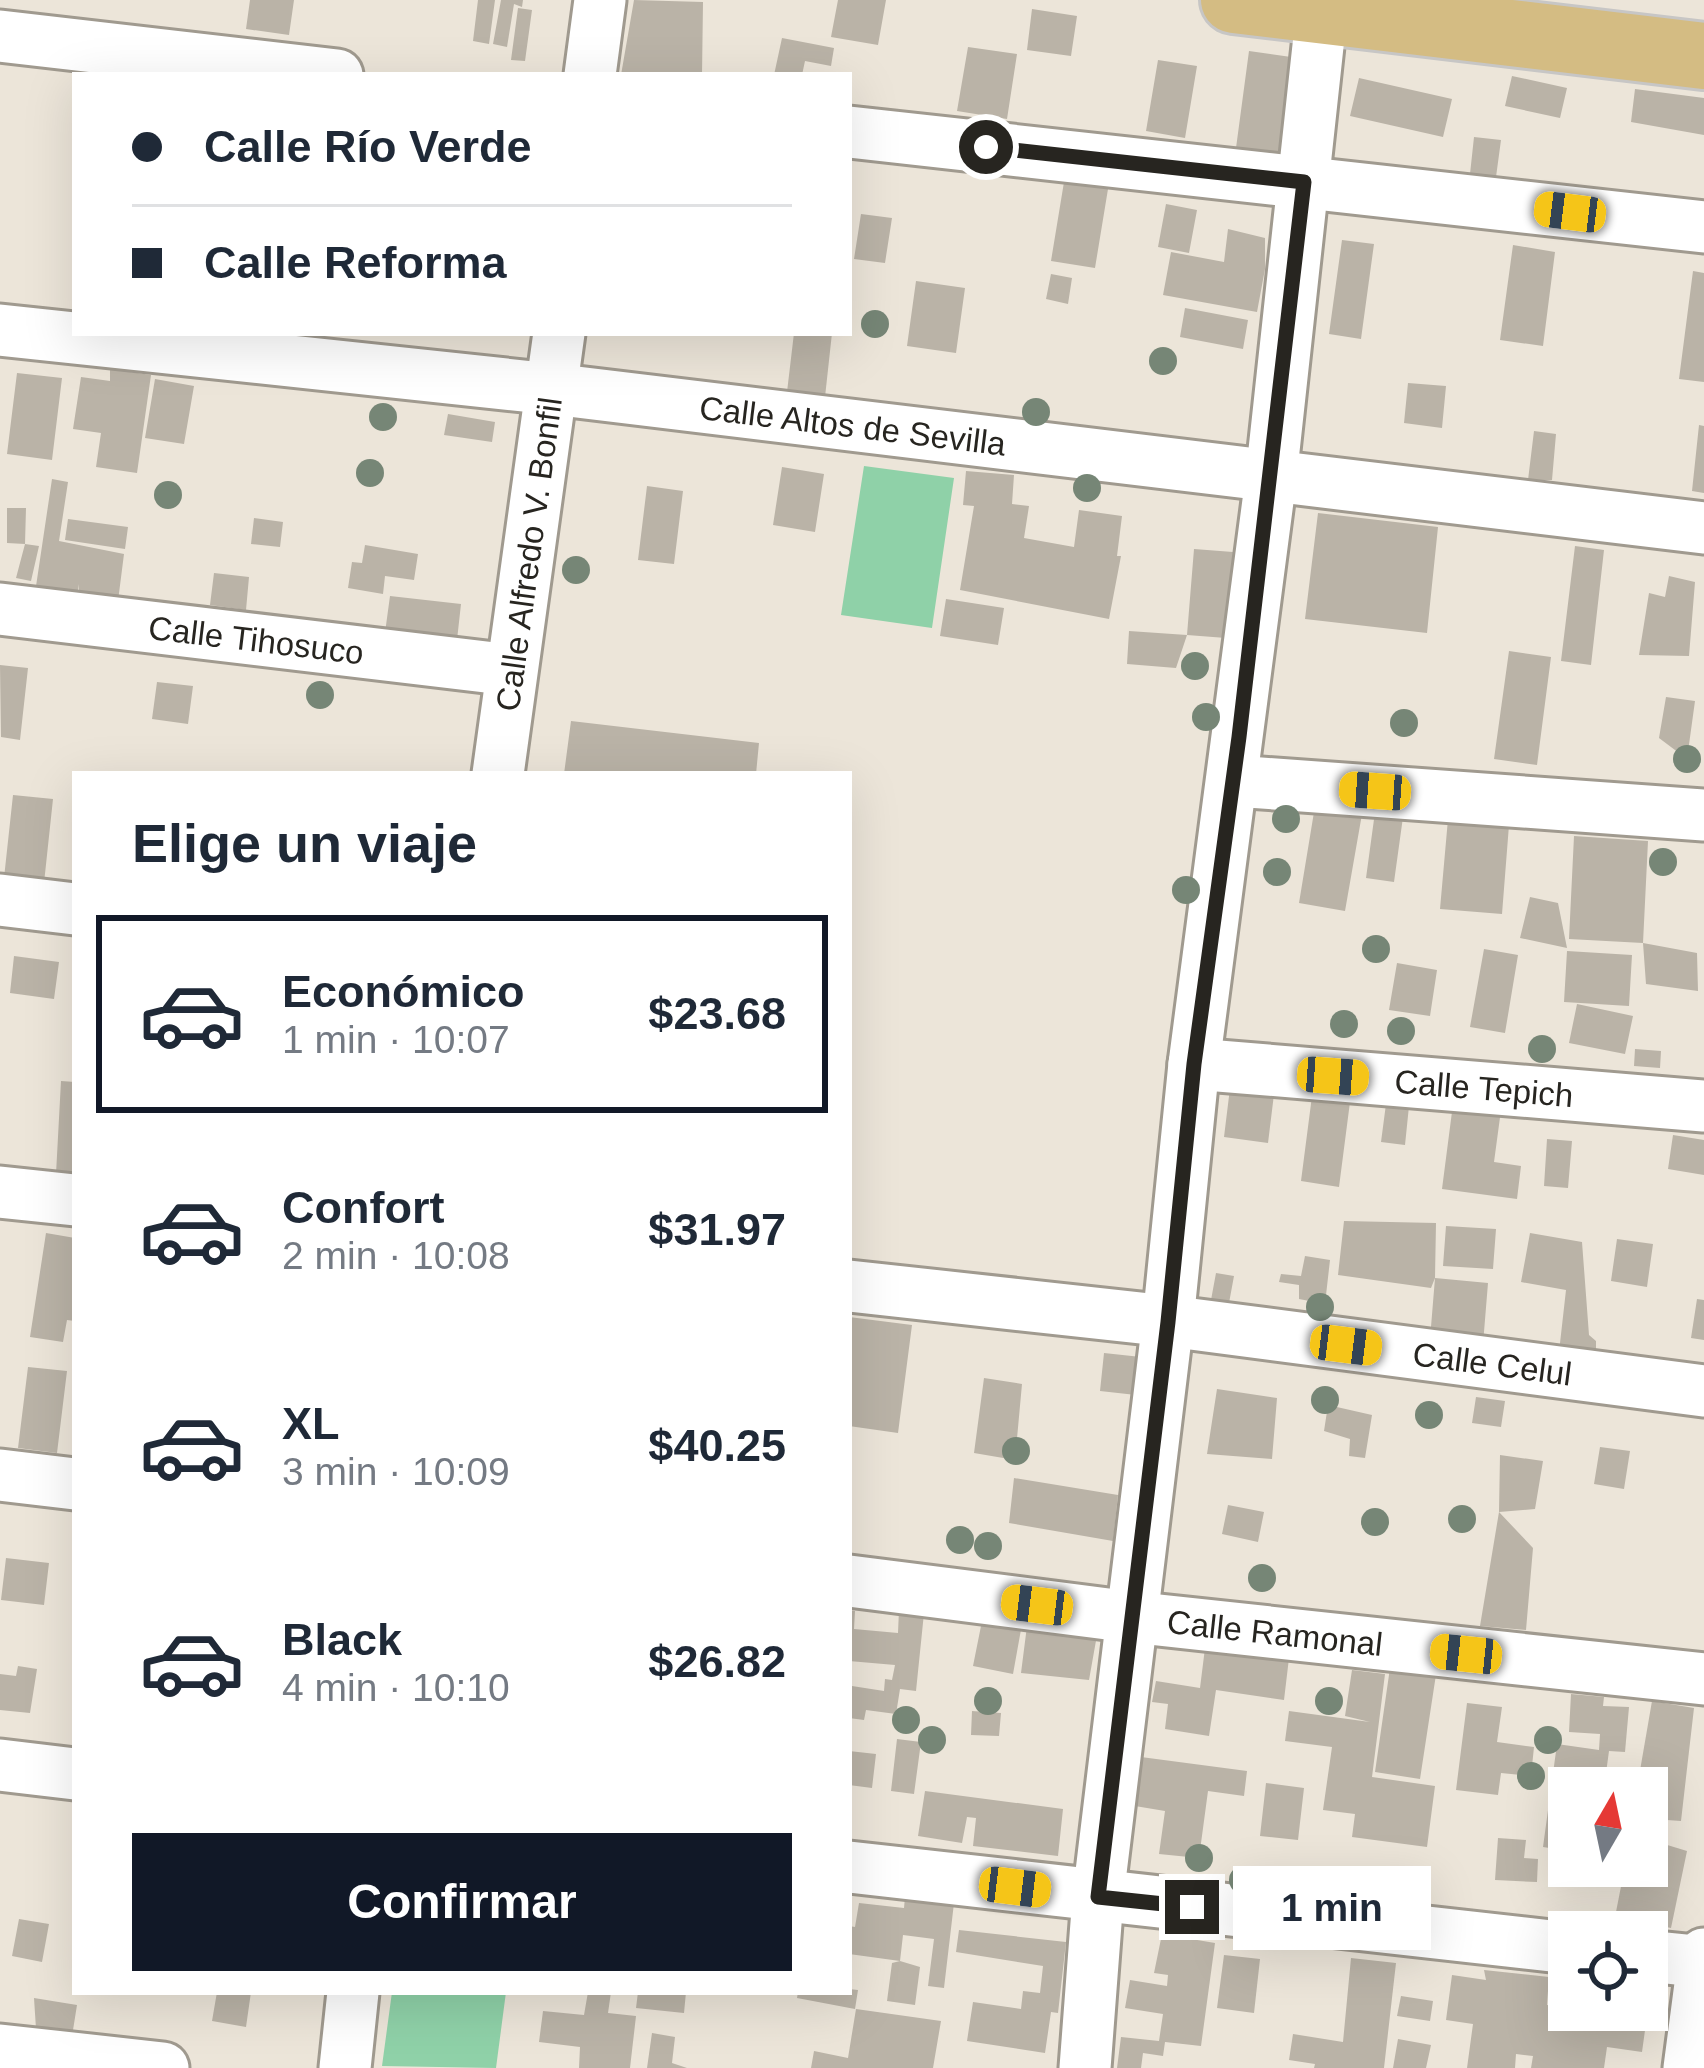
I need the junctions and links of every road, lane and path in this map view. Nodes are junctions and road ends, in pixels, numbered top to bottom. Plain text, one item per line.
1 (600, 0) edge
2 (1234, 0) edge
3 (1322, 6) edge
4 (0, 36) edge
5 (1704, 56) edge
6 (311, 72) edge
7 (590, 72) edge
8 (852, 132) edge
9 (1304, 182) junction
10 (1704, 227) edge
11 (0, 330) edge
12 (559, 336) edge
13 (552, 389) junction
14 (1271, 478) junction
15 (1704, 528) edge
16 (0, 609) edge
17 (511, 670) junction
18 (497, 771) edge
19 (1234, 781) junction
20 (1704, 815) edge
21 (0, 900) edge
22 (72, 909) edge
23 (1194, 1064) junction
24 (1704, 1106) edge
25 (0, 1192) edge
26 (72, 1200) edge
27 (852, 1286) edge
28 (1168, 1322) junction
29 (1704, 1390) edge
30 (0, 1475) edge
31 (72, 1484) edge
32 (852, 1581) edge
33 (1132, 1617) junction
34 (1704, 1679) edge
35 (0, 1765) edge
36 (72, 1774) edge
37 (852, 1867) edge
38 (1098, 1897) junction
39 (1548, 1946) edge
40 (1668, 1957) edge
41 (1704, 1959) edge
42 (353, 1995) edge
43 (0, 2050) edge
44 (164, 2068) edge
45 (345, 2068) edge
46 (1085, 2068) edge
47 (1689, 2068) edge

1 - 7 street
2 - 3 main road
3 - 5 main road
3 - 9 street
4 - 6 street
8 - 9 street
9 - 10 street
9 - 14 street
11 - 13 street, Calle Altos de Sevilla
12 - 13 street, Calle Alfredo V. Bonfil
13 - 14 street, Calle Altos de Sevilla
13 - 17 street, Calle Alfredo V. Bonfil
14 - 15 street, Calle Altos de Sevilla
14 - 19 street
16 - 17 street, Calle Tihosuco
17 - 18 street, Calle Alfredo V. Bonfil
19 - 20 street
19 - 23 street
21 - 22 street
23 - 24 street, Calle Tepich
23 - 28 street
25 - 26 street
27 - 28 street, Calle Celul
28 - 29 street, Calle Celul
28 - 33 street
30 - 31 street
32 - 33 street, Calle Ramonal
33 - 34 street, Calle Ramonal
33 - 38 street
35 - 36 street
37 - 38 street
38 - 39 street
38 - 46 street
40 - 41 street
41 - 47 street
42 - 45 street
43 - 44 street

